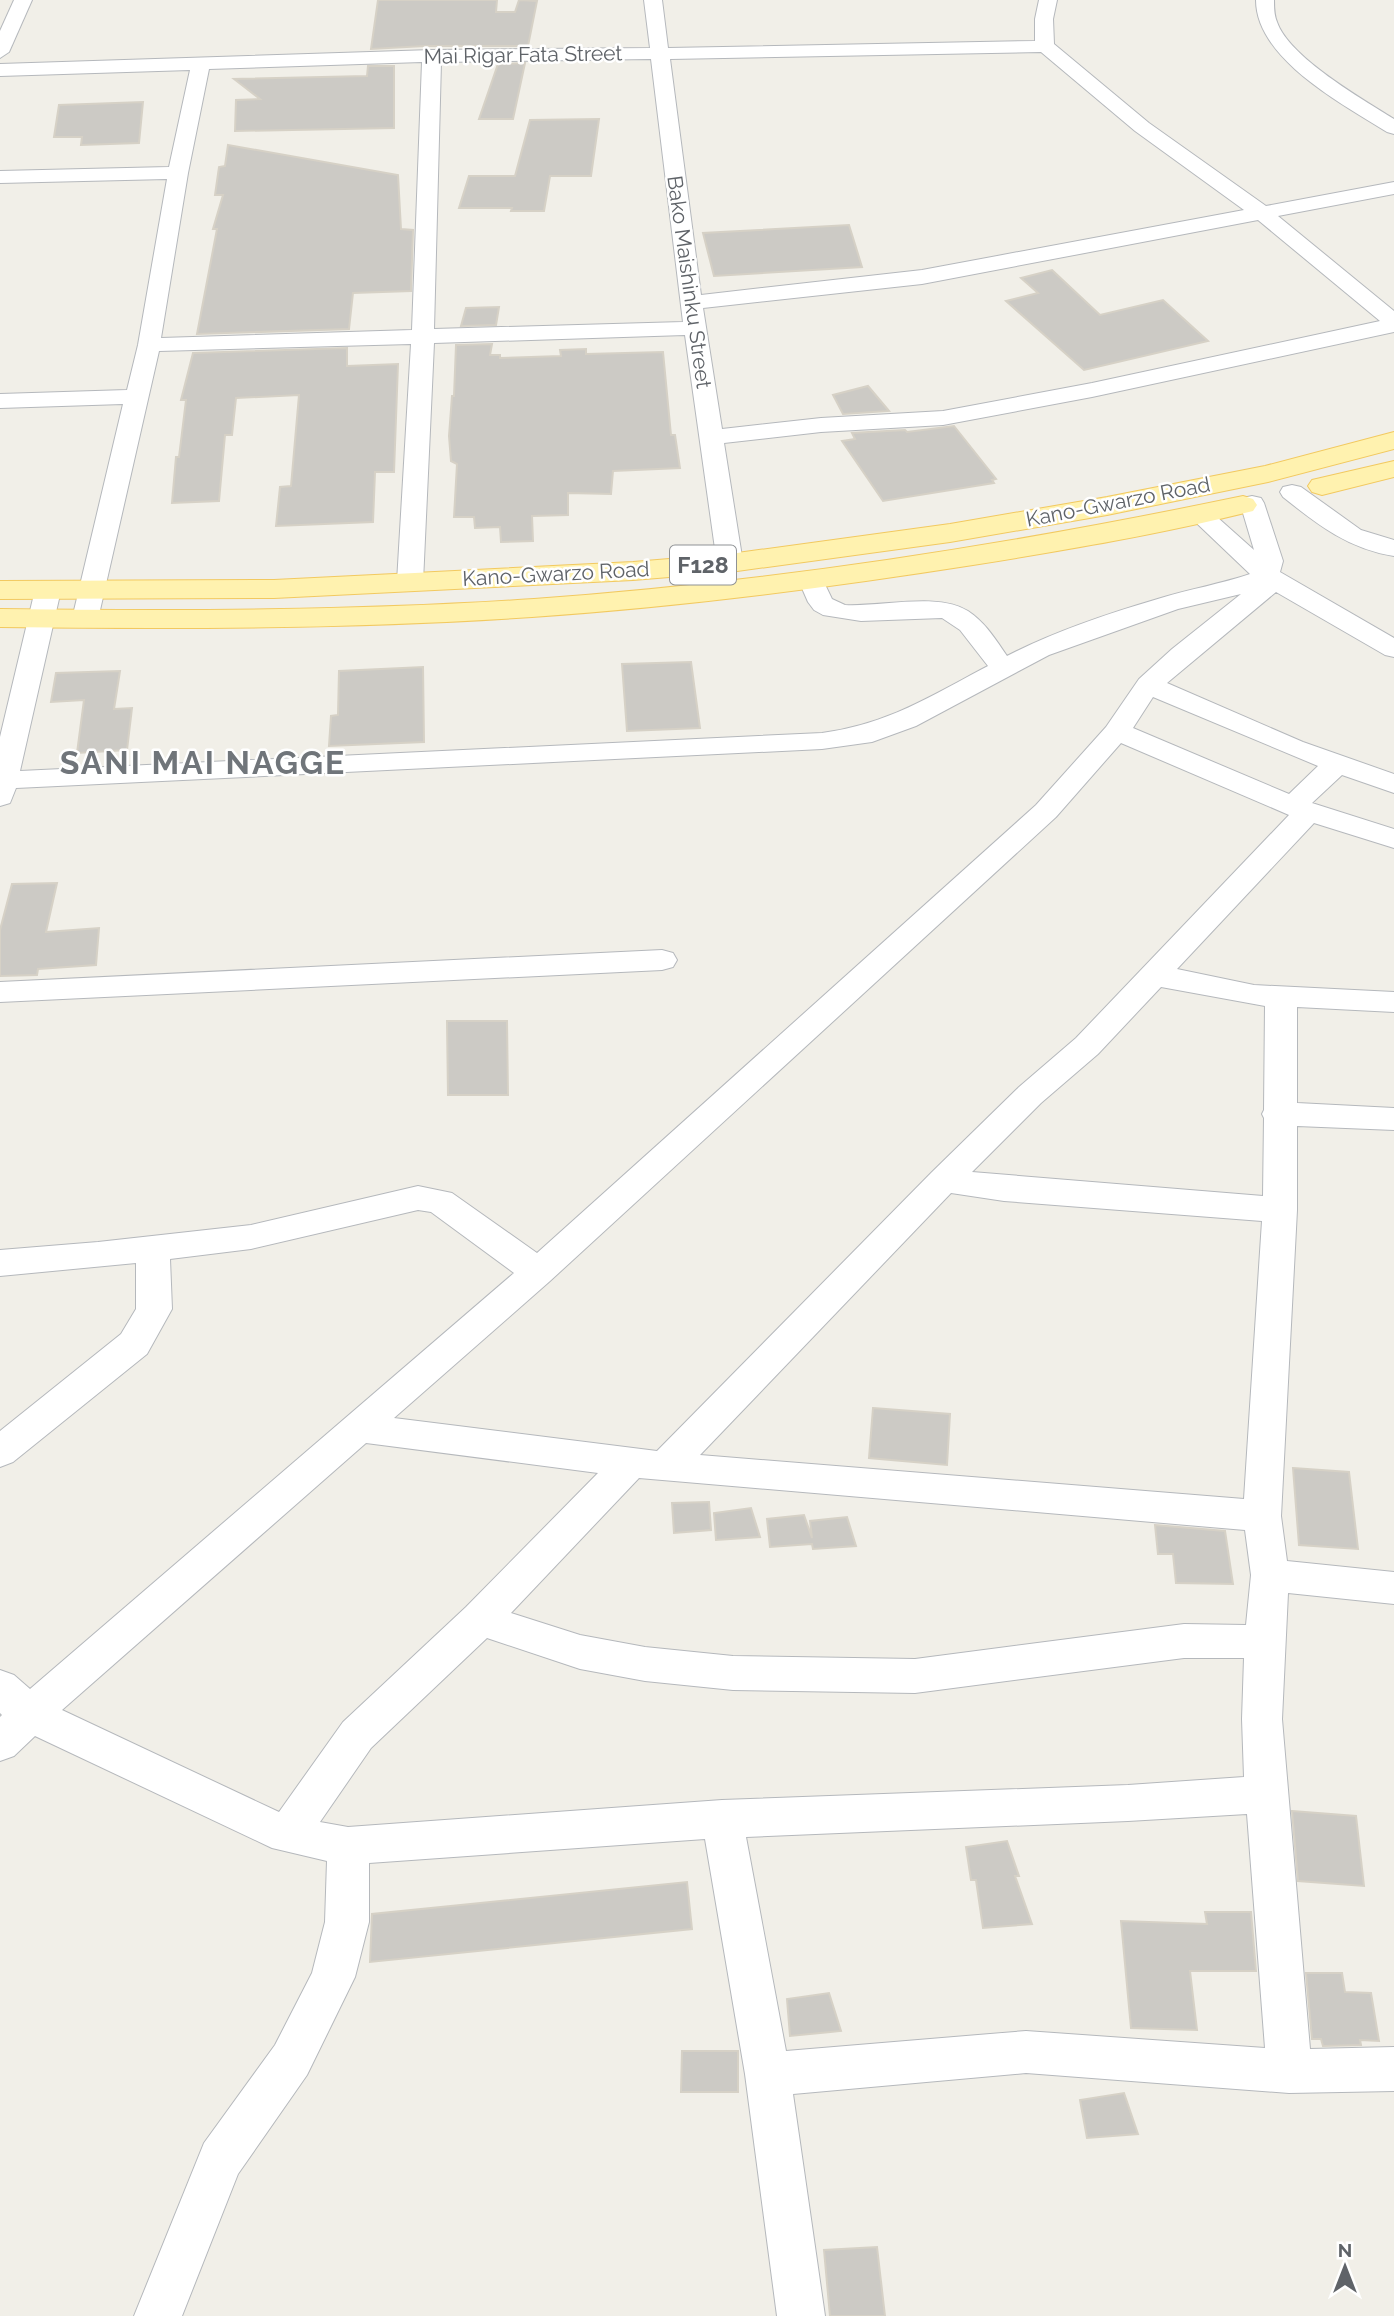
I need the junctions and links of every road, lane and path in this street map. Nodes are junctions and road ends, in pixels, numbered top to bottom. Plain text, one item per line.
1 (23, 0) edge
2 (653, 0) edge
3 (1048, 0) edge
4 (1265, 0) edge
5 (1045, 46) junction
6 (0, 52) edge
7 (658, 53) junction
8 (432, 56) junction
9 (201, 64) junction
10 (0, 70) edge
11 (1394, 128) edge
12 (177, 173) junction
13 (0, 177) edge
14 (1394, 188) edge
15 (1262, 214) junction
16 (691, 303) junction
17 (1394, 323) edge
18 (695, 328) junction
19 (423, 338) junction
20 (149, 345) junction
21 (136, 397) junction
22 (0, 401) edge
23 (713, 437) junction
24 (1394, 440) edge
25 (1394, 469) edge
26 (1292, 492) junction
27 (1252, 503) junction
28 (1199, 514) junction
29 (1394, 548) edge
30 (730, 563) junction
31 (1270, 577) junction
32 (811, 579) junction
33 (410, 582) junction
34 (0, 590) edge
35 (94, 590) junction
36 (45, 605) junction
37 (0, 618) edge
38 (85, 619) junction
39 (1394, 649) edge
40 (1003, 669) junction
41 (1149, 685) junction
42 (1117, 732) junction
43 (1337, 764) junction
44 (1394, 784) edge
45 (1, 786) edge
46 (1300, 809) junction
47 (1394, 839) edge
48 (662, 960) dead end
49 (1154, 975) junction
50 (0, 992) edge
51 (1281, 997) junction
52 (1394, 1002) edge
53 (1278, 1114) junction
54 (1394, 1119) edge
55 (944, 1180) junction
56 (1280, 1210) junction
57 (152, 1249) junction
58 (0, 1263) edge
59 (538, 1272) junction
60 (358, 1428) junction
61 (0, 1452) edge
62 (648, 1465) junction
63 (1262, 1516) junction
64 (1270, 1574) junction
65 (1394, 1588) edge
66 (480, 1619) junction
67 (1264, 1644) junction
68 (0, 1687) edge
69 (29, 1714) junction
70 (0, 1743) edge
71 (1266, 1794) junction
72 (722, 1819) junction
73 (287, 1835) junction
74 (348, 1846) junction
75 (1394, 2069) edge
76 (1289, 2071) junction
77 (768, 2074) junction
78 (158, 2316) edge
79 (801, 2316) edge

1 - 6 street
2 - 7 street, Bako Maishinku Street
3 - 5 street
4 - 11 street
5 - 7 street, Mai Rigar Fata Street
5 - 15 street
7 - 8 street, Mai Rigar Fata Street
7 - 16 street, Bako Maishinku Street
8 - 9 street, Mai Rigar Fata Street
8 - 19 street
9 - 10 street, Mai Rigar Fata Street
9 - 12 street
12 - 13 street
12 - 20 street
14 - 15 street
15 - 16 street
15 - 17 street
16 - 18 street, Bako Maishinku Street
17 - 23 street
18 - 19 street
18 - 23 street, Bako Maishinku Street
19 - 20 street
19 - 33 street
20 - 21 street
21 - 22 street
21 - 35 street
23 - 30 street, Bako Maishinku Street
24 - 30 main road, Kano-Gwarzo Road / F128
25 - 26 main road, Kano-Gwarzo Road / F128
26 - 27 main road, Kano-Gwarzo Road / F128
26 - 29 street
27 - 28 main road, Kano-Gwarzo Road / F128
27 - 31 street
28 - 31 street
28 - 32 main road, Kano-Gwarzo Road / F128
30 - 33 main road, Kano-Gwarzo Road / F128
31 - 39 street
31 - 40 street
31 - 41 street
32 - 38 main road, Kano-Gwarzo Road / F128
32 - 40 street
33 - 35 main road, Kano-Gwarzo Road / F128
34 - 36 main road, Kano-Gwarzo Road / F128
35 - 36 main road, Kano-Gwarzo Road / F128
35 - 38 street
36 - 37 main road, Kano-Gwarzo Road / F128
36 - 38 main road, Kano-Gwarzo Road / F128
36 - 45 street
40 - 45 street
41 - 42 street
41 - 43 street
42 - 46 street
42 - 59 street
43 - 44 street
43 - 46 street
46 - 47 street
46 - 49 street
48 - 50 street
49 - 51 street
49 - 55 street
51 - 52 street
51 - 53 street
53 - 54 street
53 - 56 street
55 - 56 street
55 - 62 street
56 - 63 street
57 - 58 street
57 - 59 street
57 - 61 street
59 - 60 street
60 - 62 street
60 - 69 street
62 - 63 street
62 - 66 street
63 - 64 street
64 - 65 street
64 - 67 street
66 - 67 street
66 - 73 street
67 - 71 street
68 - 69 street
69 - 70 street
69 - 73 street
71 - 72 street
71 - 76 street
72 - 74 street
72 - 77 street
73 - 74 street
74 - 78 street
75 - 76 street
76 - 77 street
77 - 79 street

